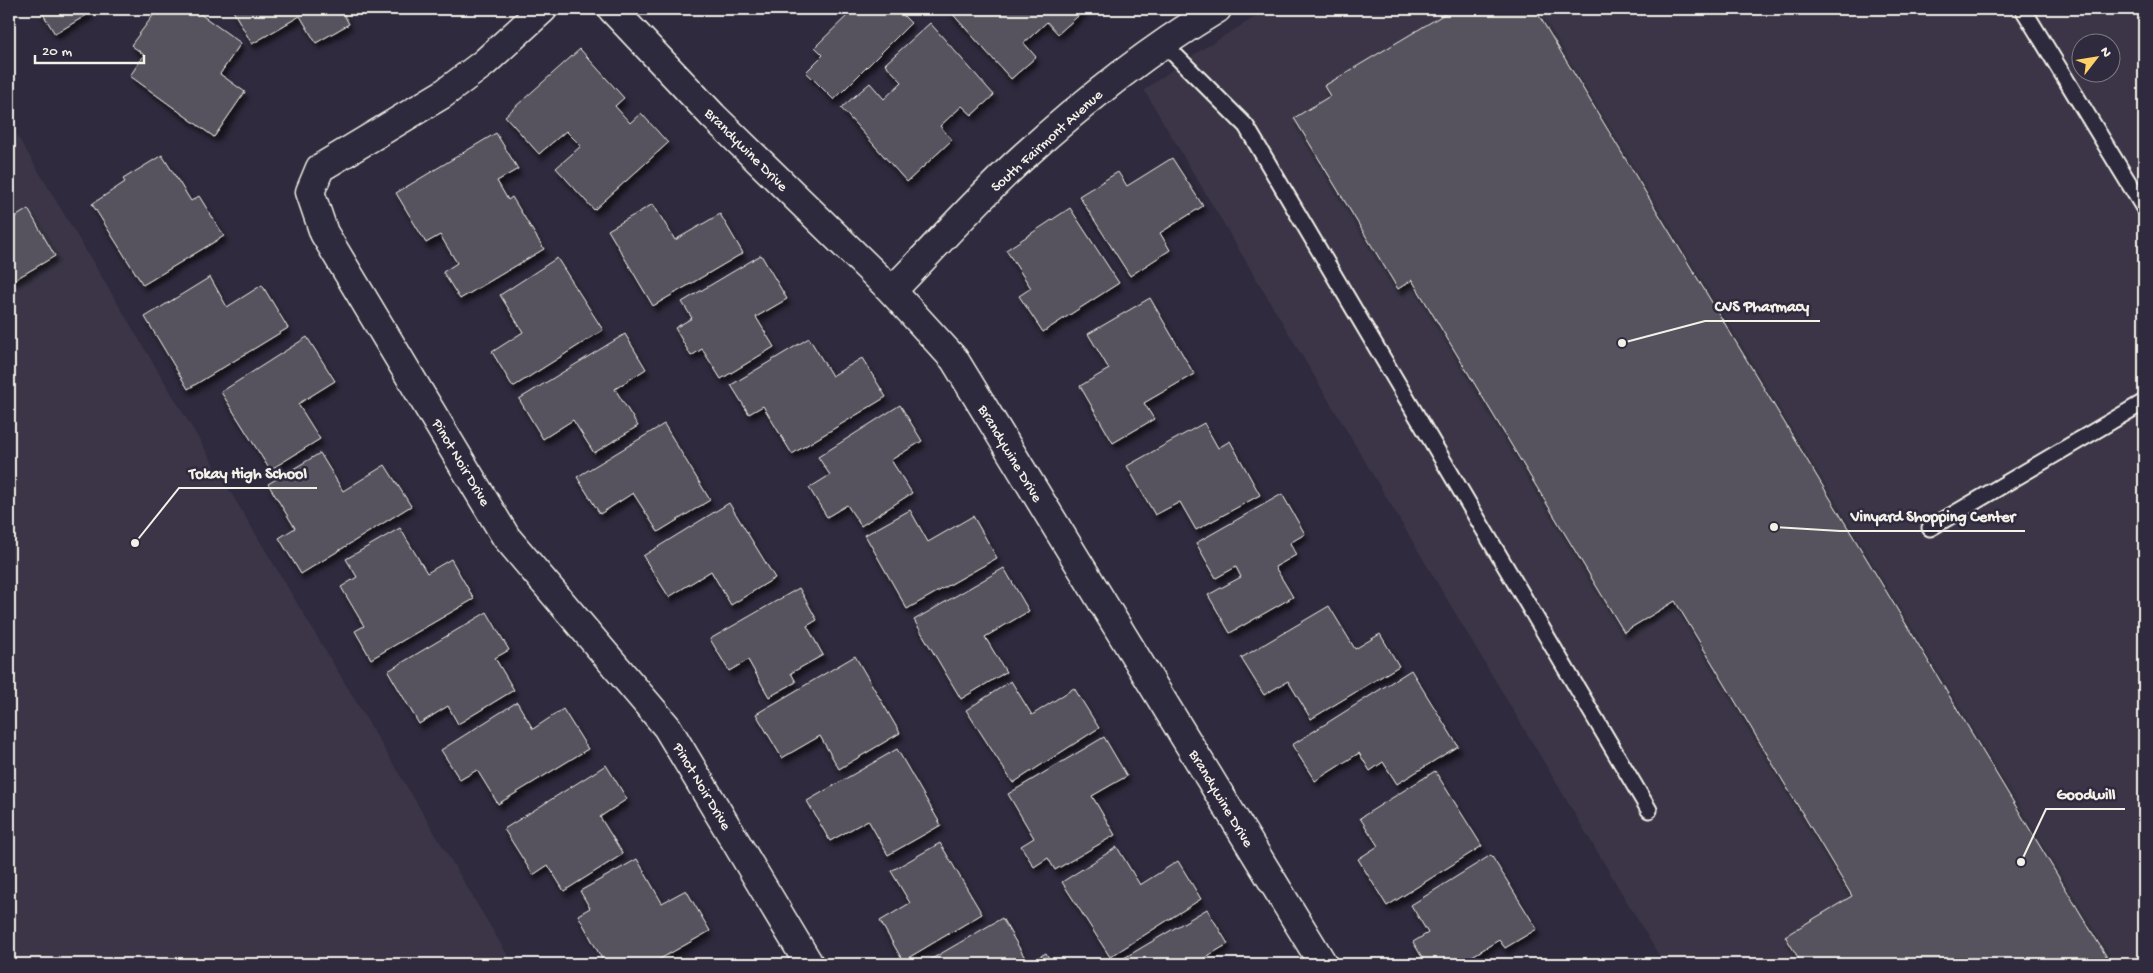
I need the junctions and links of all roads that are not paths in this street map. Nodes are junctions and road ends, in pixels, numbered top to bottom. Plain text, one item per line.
1 (544, 9) edge
2 (612, 9) edge
3 (2023, 9) edge
4 (1202, 13) edge
5 (1162, 42) junction
6 (2144, 208) edge
7 (892, 291) junction
8 (2144, 402) edge
9 (1930, 528) dead end
10 (1649, 810) dead end
11 (809, 964) edge
12 (1323, 964) edge

1 - 11 street, Pinot Noir Drive
2 - 7 street, Brandywine Drive
3 - 6 lane
4 - 5 street, South Fairmont Avenue
5 - 7 street, South Fairmont Avenue
5 - 10 lane
7 - 12 street, Brandywine Drive
8 - 9 lane

